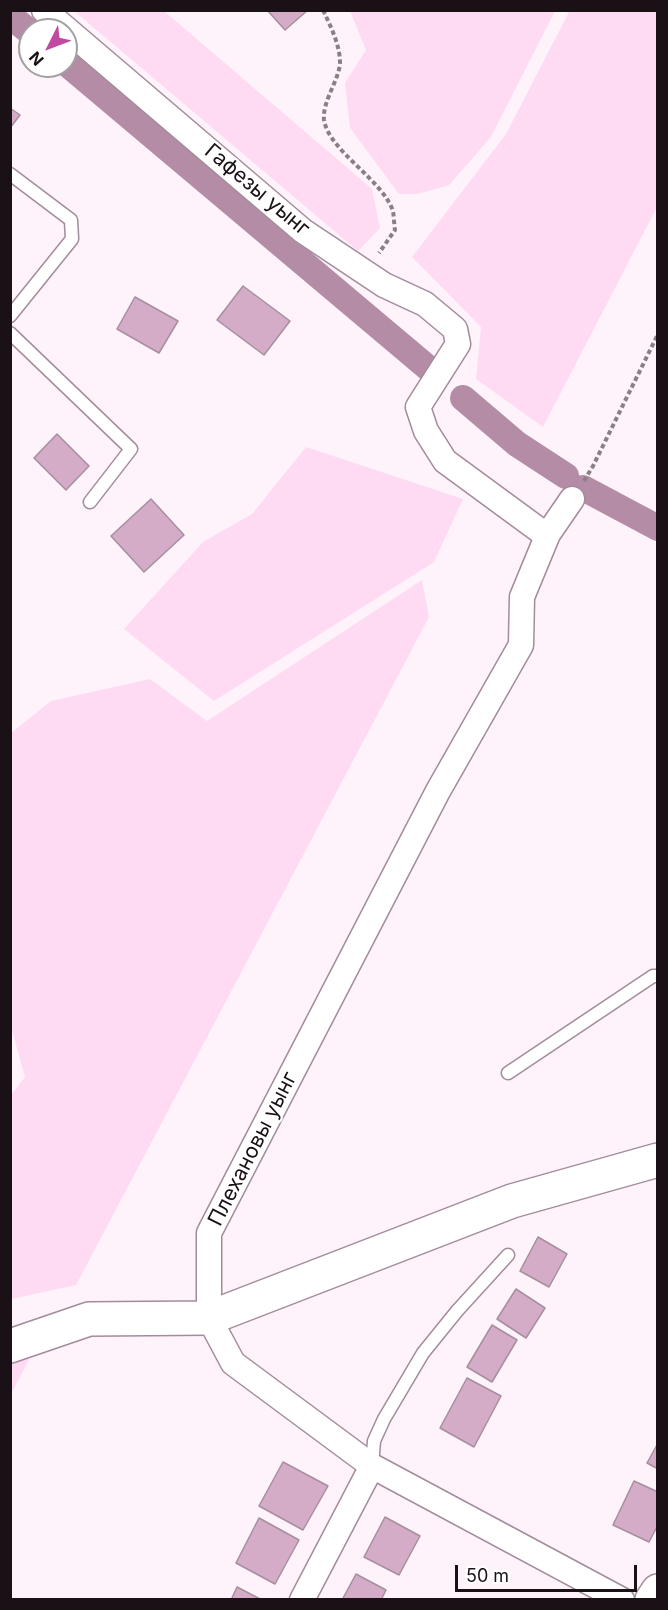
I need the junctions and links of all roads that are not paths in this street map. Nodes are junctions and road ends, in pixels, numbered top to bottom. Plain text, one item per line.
1 (44, 10) edge
2 (10, 174) edge
3 (10, 316) edge
4 (10, 333) edge
5 (572, 499) dead end
6 (90, 502) dead end
7 (548, 534) junction
8 (656, 974) edge
9 (508, 1073) dead end
10 (657, 1160) edge
11 (508, 1255) dead end
12 (209, 1318) junction
13 (10, 1346) edge
14 (372, 1466) junction
15 (657, 1591) edge
16 (302, 1599) edge
17 (622, 1599) edge
18 (652, 1599) edge

1 - 7 street, Гафезы уынг
2 - 3 lane
4 - 6 lane
5 - 7 street, Плехановы уынг
7 - 12 street, Плехановы уынг
8 - 9 lane
10 - 12 street
11 - 14 lane
12 - 13 street
12 - 14 street, Плехановы уынг
14 - 16 street
14 - 17 street, Плехановы уынг
15 - 18 street

